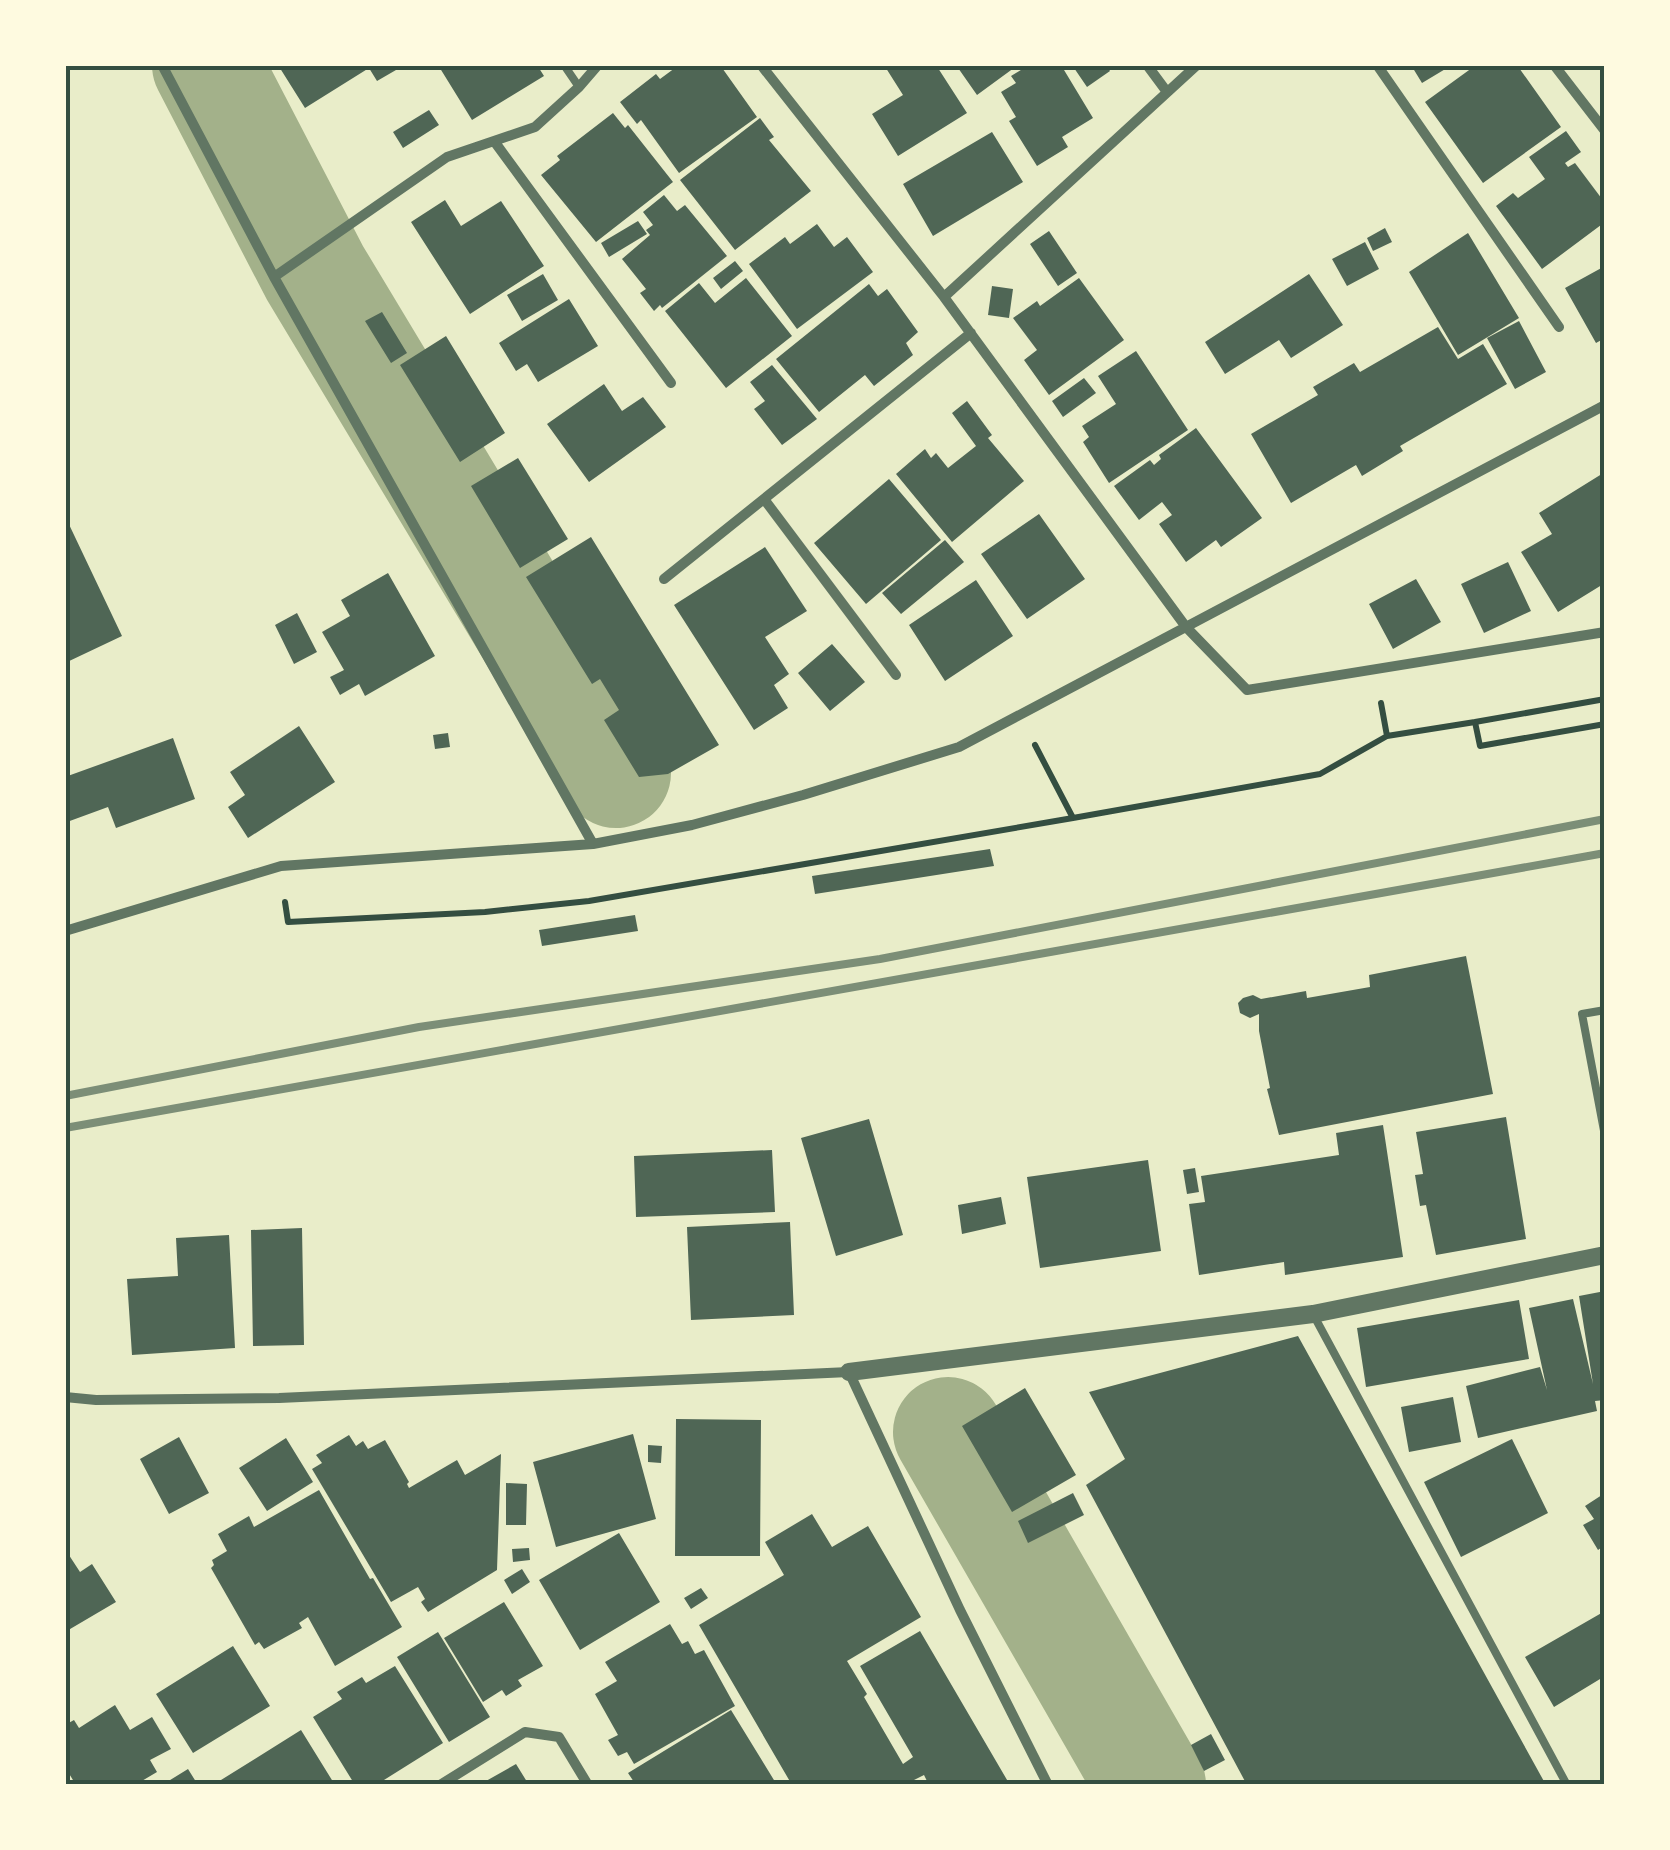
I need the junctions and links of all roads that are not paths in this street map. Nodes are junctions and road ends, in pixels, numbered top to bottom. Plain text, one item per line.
1 (162, 65) edge
2 (564, 65) edge
3 (598, 65) edge
4 (761, 65) edge
5 (1148, 65) edge
6 (1197, 65) edge
7 (1377, 65) edge
8 (1554, 65) edge
9 (579, 87) junction
10 (1168, 92) junction
11 (1605, 131) edge
12 (494, 141) junction
13 (274, 277) junction
14 (944, 297) junction
15 (1560, 327) dead end
16 (971, 333) junction
17 (671, 383) dead end
18 (1605, 405) edge
19 (764, 499) junction
20 (664, 579) dead end
21 (1186, 627) junction
22 (1605, 632) edge
23 (896, 675) dead end
24 (593, 844) junction
25 (65, 930) edge
26 (1605, 1010) edge
27 (1605, 1136) edge
28 (1605, 1255) edge
29 (1313, 1314) junction
30 (849, 1372) junction
31 (65, 1397) edge
32 (440, 1785) edge
33 (588, 1785) edge
34 (1048, 1785) edge
35 (1568, 1785) edge

1 - 13 street
2 - 9 lane
3 - 9 street
4 - 14 street
5 - 10 street
6 - 10 street
7 - 15 street
8 - 11 street
9 - 12 street
10 - 14 street
12 - 13 street
12 - 17 street
13 - 24 street
14 - 16 street
16 - 19 street
16 - 21 street
18 - 21 street
19 - 20 street
19 - 23 street
21 - 22 street
21 - 24 street
24 - 25 street
26 - 27 lane
28 - 29 street
29 - 30 street
29 - 35 lane
30 - 31 street
30 - 34 street
32 - 33 street

